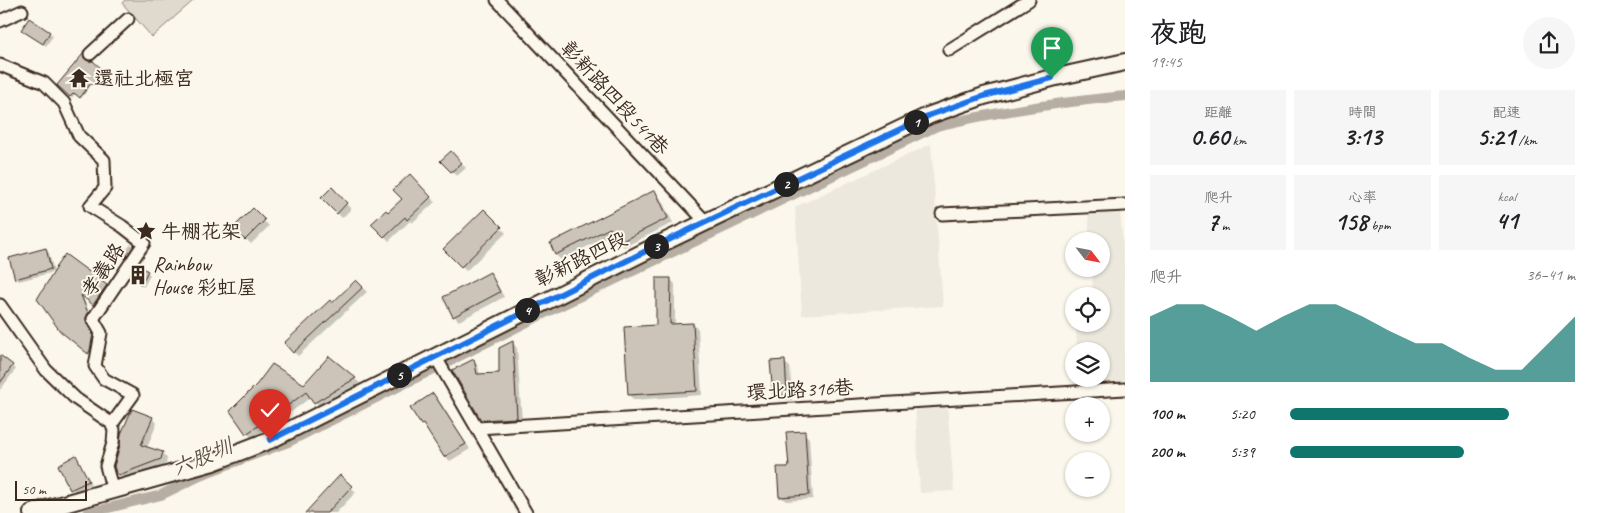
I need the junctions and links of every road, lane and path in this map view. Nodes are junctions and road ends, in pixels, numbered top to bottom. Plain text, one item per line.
1 (497, 0) edge
2 (1029, 0) edge
3 (22, 11) dead end
4 (128, 19) dead end
5 (0, 21) edge
6 (949, 50) dead end
7 (90, 54) dead end
8 (1125, 62) edge
9 (0, 65) edge
10 (1125, 205) edge
11 (942, 214) dead end
12 (706, 222) junction
13 (0, 305) edge
14 (436, 356) junction
15 (1125, 389) edge
16 (112, 424) junction
17 (477, 428) junction
18 (113, 491) junction
19 (32, 513) edge
20 (526, 513) edge

1 - 12 street, 彰新路四段541巷
2 - 6 street
3 - 5 street
4 - 7 street
8 - 12 street, 彰新路四段
9 - 16 street, 孝義路
10 - 11 street
12 - 14 street, 彰新路四段
13 - 16 street
14 - 17 street
14 - 18 street, 彰新路四段
15 - 17 street, 環北路316巷
16 - 18 street
17 - 20 street
18 - 19 street, 彰新路四段

